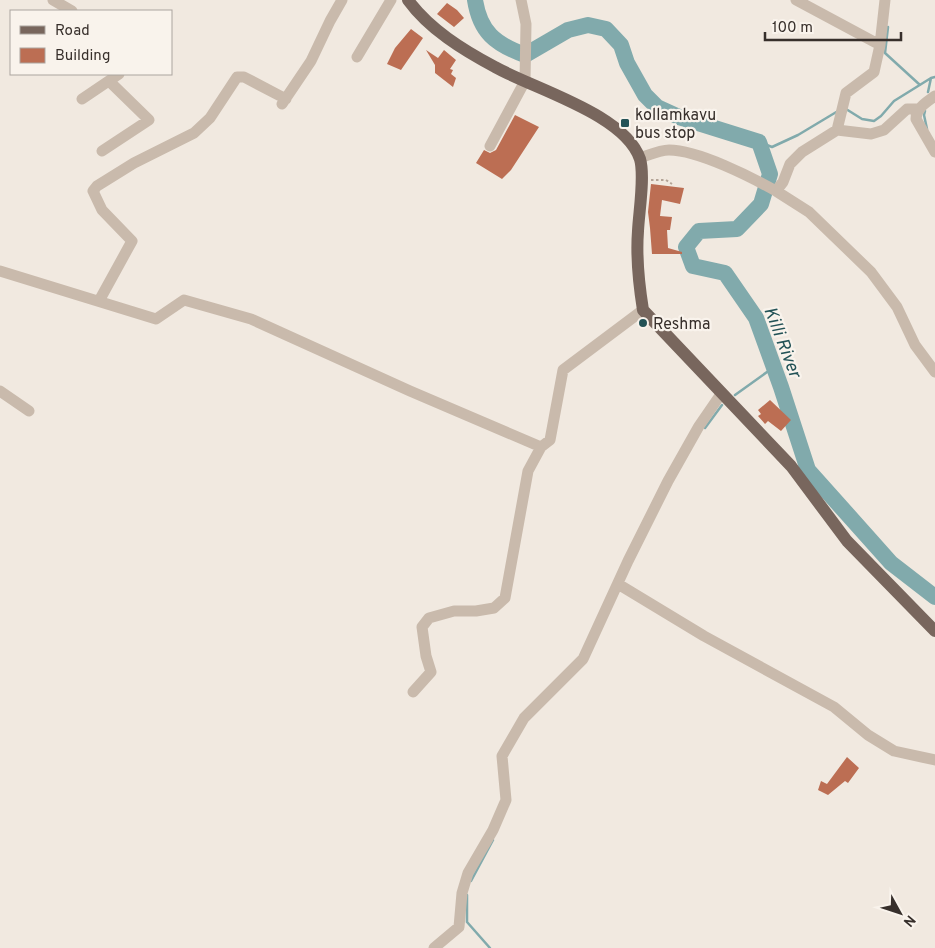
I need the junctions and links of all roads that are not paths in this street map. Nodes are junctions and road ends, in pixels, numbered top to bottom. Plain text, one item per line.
1 (53, 0) edge
2 (342, 0) edge
3 (391, 0) edge
4 (408, 0) edge
5 (521, 0) edge
6 (796, 0) edge
7 (885, 0) edge
8 (70, 10) edge
9 (880, 45) junction
10 (356, 57) dead end
11 (118, 75) edge
12 (109, 81) junction
13 (525, 81) junction
14 (935, 96) edge
15 (82, 99) dead end
16 (918, 109) junction
17 (837, 130) junction
18 (490, 146) dead end
19 (102, 151) dead end
20 (935, 152) edge
21 (640, 158) junction
22 (776, 191) junction
23 (0, 271) edge
24 (99, 302) junction
25 (643, 310) junction
26 (935, 372) edge
27 (0, 390) edge
28 (722, 394) junction
29 (28, 411) dead end
30 (541, 447) junction
31 (618, 584) junction
32 (935, 631) edge
33 (413, 692) dead end
34 (935, 760) edge
35 (436, 948) edge

1 - 8 street
2 - 24 street
3 - 10 street
4 - 13 main road
5 - 13 street
6 - 9 street
7 - 9 street
9 - 17 street
11 - 12 street
12 - 15 street
12 - 19 street
13 - 18 street
13 - 21 main road
14 - 16 street
16 - 17 street
16 - 20 street
17 - 22 street
21 - 22 street
21 - 25 main road
22 - 26 street
23 - 24 street
24 - 30 street
25 - 28 main road
25 - 30 street
27 - 29 street
28 - 31 street
28 - 32 main road
30 - 33 street
31 - 34 street
31 - 35 street

